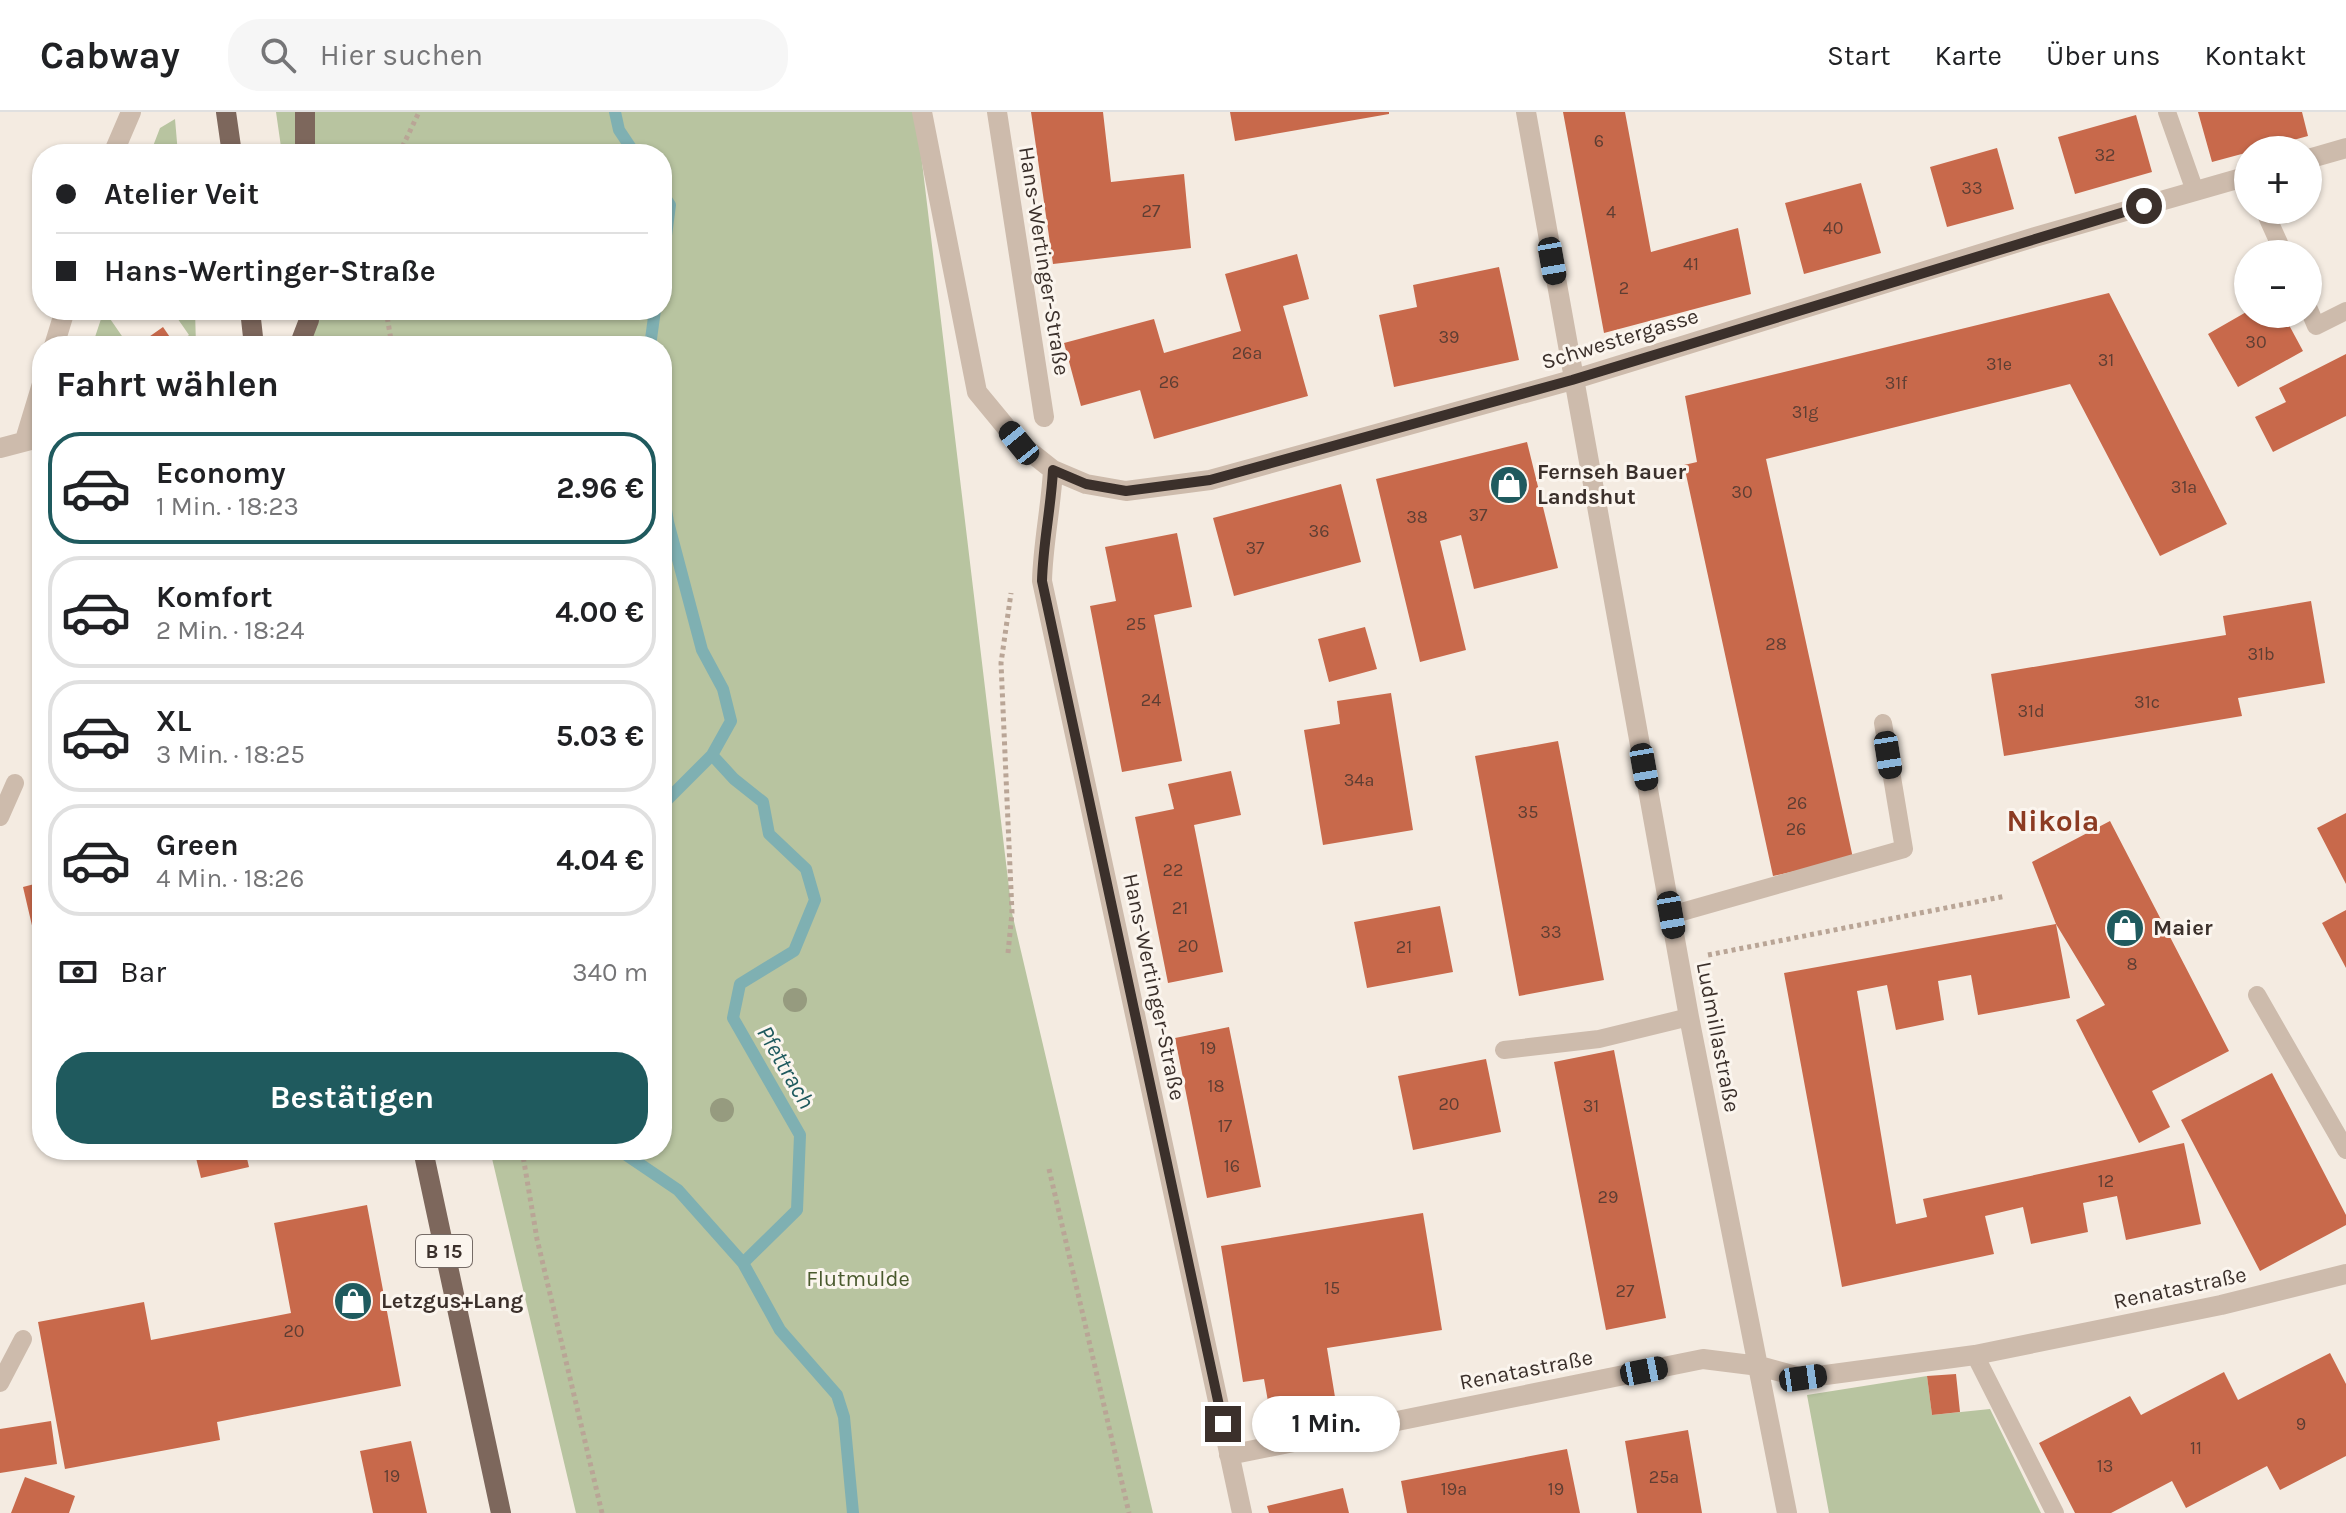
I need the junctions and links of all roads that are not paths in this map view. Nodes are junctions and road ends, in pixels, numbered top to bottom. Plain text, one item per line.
1 (131, 112) edge
2 (226, 112) edge
3 (305, 112) edge
4 (922, 112) edge
5 (997, 112) edge
6 (1526, 112) edge
7 (2167, 112) edge
8 (117, 144) edge
9 (230, 144) edge
10 (305, 144) edge
11 (2346, 148) edge
12 (2322, 155) edge
13 (2234, 180) edge
14 (2195, 191) junction
15 (2346, 311) edge
16 (2322, 323) edge
17 (1572, 380) junction
18 (1044, 417) dead end
19 (32, 438) edge
20 (0, 448) edge
21 (1053, 470) junction
22 (1883, 723) dead end
23 (15, 783) dead end
24 (0, 817) edge
25 (1671, 915) junction
26 (2257, 995) dead end
27 (1689, 1017) junction
28 (1504, 1050) dead end
29 (2346, 1150) edge
30 (425, 1160) edge
31 (2346, 1274) edge
32 (23, 1339) dead end
33 (1975, 1355) junction
34 (1759, 1366) junction
35 (0, 1383) edge
36 (1229, 1455) junction
37 (501, 1513) edge
38 (1242, 1513) edge
39 (1787, 1513) edge
40 (2055, 1513) edge

1 - 8 street
2 - 9 main road
3 - 10 main road
4 - 21 street, Schwestergasse
5 - 18 street, Hans-Wertinger-Straße
6 - 17 street, Ludmillastraße
7 - 14 lane
11 - 12 street
13 - 14 street, Schwestergasse
14 - 17 street, Schwestergasse
15 - 16 lane
17 - 21 street, Schwestergasse
17 - 25 street, Ludmillastraße
19 - 20 street
21 - 36 street, Hans-Wertinger-Straße
22 - 25 lane
23 - 24 lane
25 - 27 street, Ludmillastraße
26 - 29 lane
27 - 28 lane
27 - 34 street, Ludmillastraße
30 - 37 main road, B 15
31 - 33 street, Renatastraße
32 - 35 lane
33 - 34 street, Renatastraße
33 - 40 lane
34 - 36 street, Renatastraße
34 - 39 street, Ludmillastraße
36 - 38 street, Hans-Wertinger-Straße

